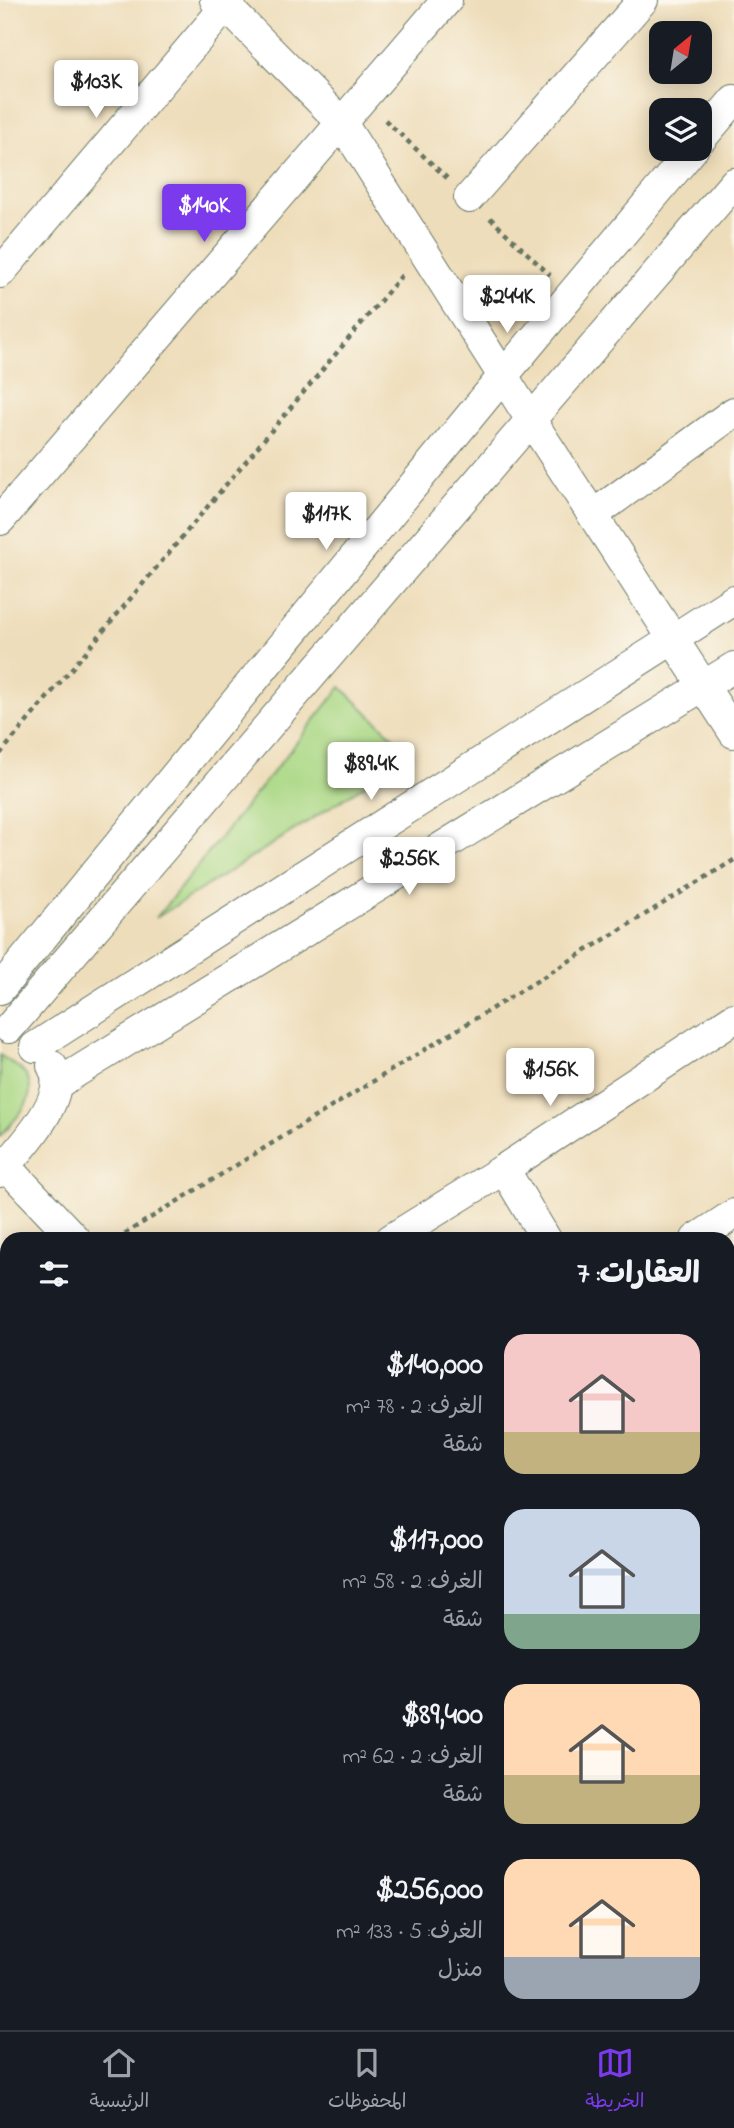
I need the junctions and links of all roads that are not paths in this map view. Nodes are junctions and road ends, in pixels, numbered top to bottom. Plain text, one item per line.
1 (447, 0) edge
2 (643, 0) edge
3 (224, 2) edge
4 (734, 100) edge
5 (342, 123) junction
6 (712, 126) edge
7 (683, 161) edge
8 (734, 183) edge
9 (469, 198) dead end
10 (0, 274) edge
11 (503, 376) junction
12 (734, 412) edge
13 (531, 421) junction
14 (593, 515) junction
15 (0, 520) edge
16 (734, 600) edge
17 (674, 638) junction
18 (734, 667) edge
19 (704, 686) junction
20 (734, 733) edge
21 (0, 989) edge
22 (734, 1018) edge
23 (4, 1025) edge
24 (35, 1047) junction
25 (57, 1084) junction
26 (3, 1169) edge
27 (504, 1169) junction
28 (734, 1214) edge
29 (68, 1232) edge
30 (402, 1232) edge
31 (541, 1232) edge
32 (707, 1232) edge

1 - 5 street
2 - 9 street
3 - 5 street
3 - 10 street
4 - 6 street
5 - 11 street
5 - 15 street
7 - 11 street
8 - 13 street
11 - 13 street
11 - 21 street
12 - 14 street
13 - 14 street
13 - 23 street
14 - 17 street
16 - 17 street
17 - 19 street
17 - 24 street
18 - 19 street
19 - 20 street
19 - 25 street
22 - 27 street
23 - 24 street
24 - 25 street
25 - 26 street
26 - 29 street
27 - 30 street
27 - 31 street
28 - 32 street

